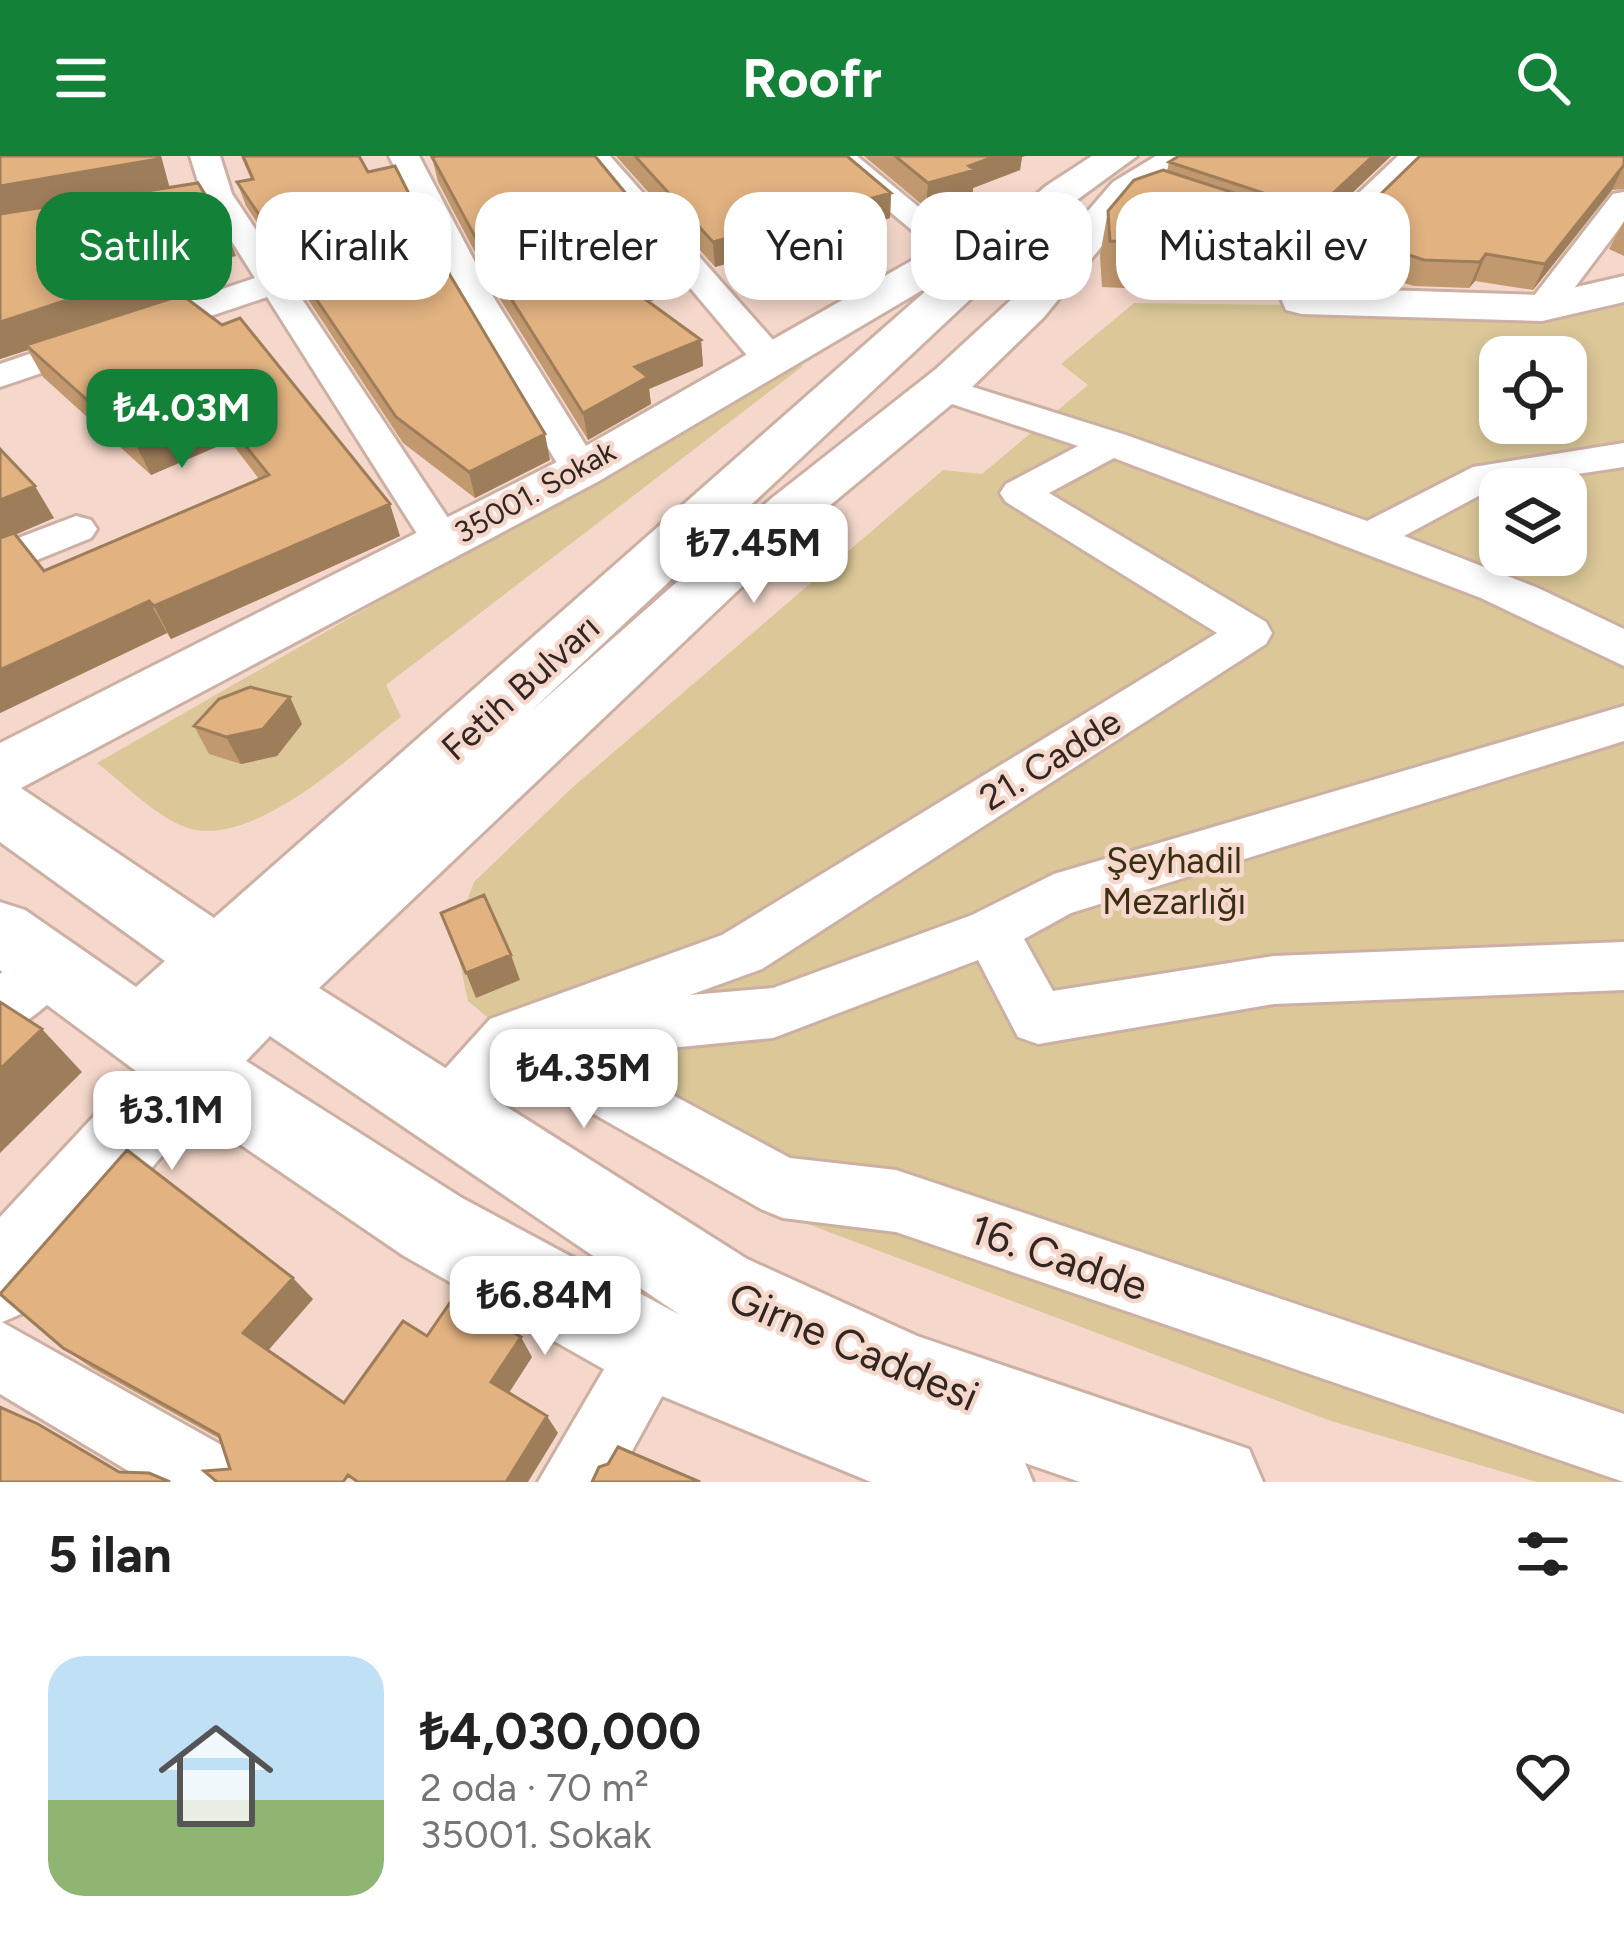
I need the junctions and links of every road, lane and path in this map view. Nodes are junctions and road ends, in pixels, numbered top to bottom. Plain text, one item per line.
1 (205, 156) edge
2 (404, 156) edge
3 (594, 156) edge
4 (839, 156) edge
5 (1415, 156) edge
6 (1157, 183) edge
7 (1078, 192) edge
8 (1377, 192) edge
9 (1624, 201) edge
10 (911, 223) edge
11 (256, 260) edge
12 (256, 289) edge
13 (1624, 289) edge
14 (911, 291) edge
15 (285, 300) edge
16 (928, 300) edge
17 (958, 300) edge
18 (1302, 300) edge
19 (1028, 308) junction
20 (1542, 308) junction
21 (769, 358) junction
22 (0, 376) edge
23 (941, 388) junction
24 (1112, 442) junction
25 (1624, 455) edge
26 (581, 470) junction
27 (76, 529) dead end
28 (1369, 537) junction
29 (443, 542) junction
30 (0, 561) edge
31 (1624, 650) edge
32 (1624, 723) edge
33 (0, 771) edge
34 (0, 807) edge
35 (991, 931) junction
36 (1624, 966) edge
37 (16, 969) edge
38 (242, 975) junction
39 (511, 1037) junction
40 (164, 1049) junction
41 (446, 1111) junction
42 (0, 1280) edge
43 (654, 1348) junction
44 (0, 1355) edge
45 (1624, 1450) edge
46 (215, 1482) edge
47 (574, 1482) edge
48 (986, 1482) edge
49 (1216, 1482) edge

1 - 11 street
2 - 26 street
3 - 21 street
4 - 10 street
5 - 8 street
6 - 7 main road, Fetih Bulvarı
6 - 19 main road, Fetih Bulvarı
9 - 20 street
12 - 22 street
13 - 20 main road
14 - 21 main road, 35001. Sokak
15 - 29 street
16 - 38 main road, Fetih Bulvarı
17 - 19 main road
18 - 20 main road
19 - 23 main road, Fetih Bulvarı
21 - 26 main road, 35001. Sokak
23 - 24 street
23 - 38 main road, Fetih Bulvarı
24 - 28 street
24 - 39 street, 21. Cadde
25 - 28 street
26 - 29 main road, 35001. Sokak
27 - 30 street
28 - 31 street
29 - 33 main road, 35001. Sokak
32 - 35 street
34 - 38 main road, Girne Caddesi
35 - 36 street
35 - 39 street
37 - 40 main road, Girne Caddesi
38 - 40 main road
38 - 41 main road, Girne Caddesi
39 - 41 street
39 - 45 street, 16. Cadde
40 - 42 main road
40 - 43 main road, Girne Caddesi
41 - 49 main road, Girne Caddesi
43 - 47 street
43 - 48 main road, Girne Caddesi
44 - 46 street

